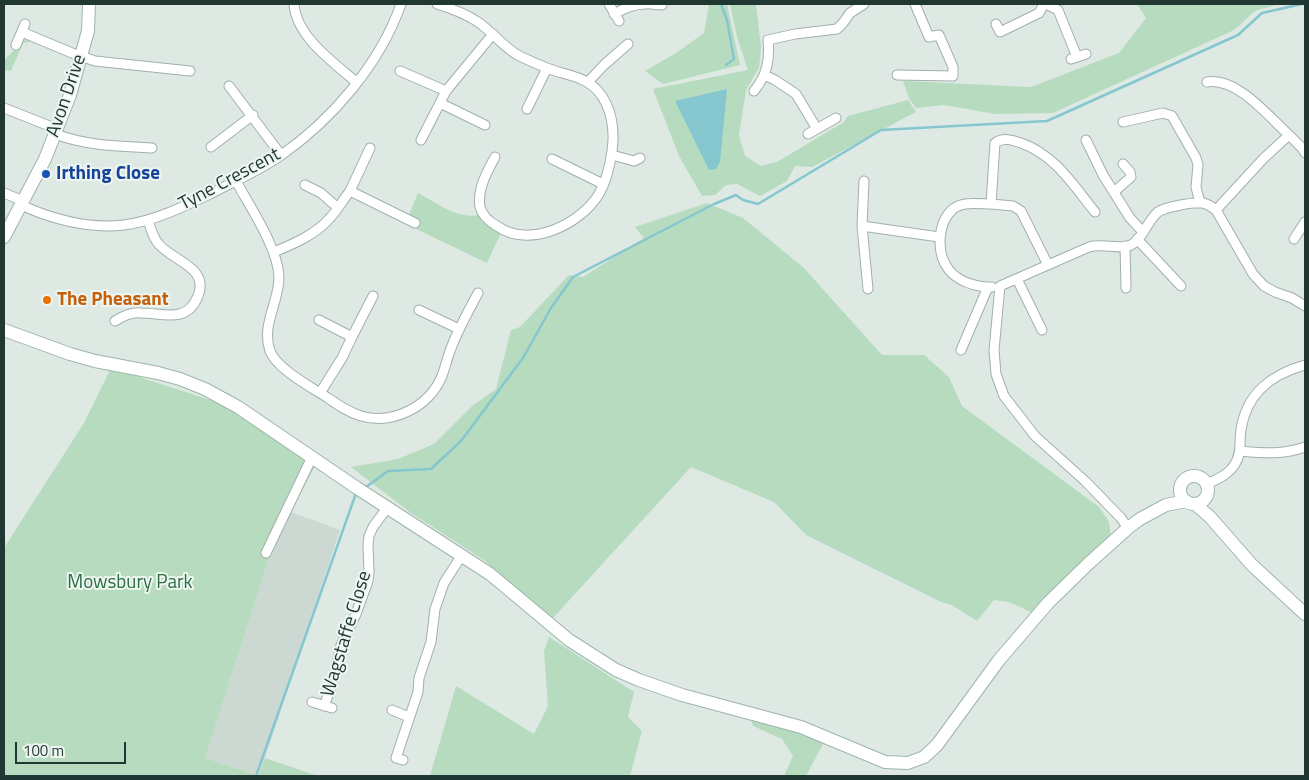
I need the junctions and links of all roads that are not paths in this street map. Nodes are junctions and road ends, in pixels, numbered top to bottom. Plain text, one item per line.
1 (90, 4) edge
2 (294, 4) edge
3 (401, 4) edge
4 (437, 4) edge
5 (609, 4) edge
6 (646, 4) edge
7 (650, 4) edge
8 (864, 4) edge
9 (916, 4) edge
10 (1045, 4) edge
11 (662, 5) dead end
12 (996, 24) dead end
13 (493, 34) junction
14 (628, 44) dead end
15 (16, 45) dead end
16 (1078, 56) dead end
17 (81, 57) junction
18 (547, 68) junction
19 (400, 70) dead end
20 (190, 71) dead end
21 (764, 75) junction
22 (897, 75) dead end
23 (356, 82) junction
24 (588, 82) junction
25 (1206, 82) dead end
26 (229, 86) dead end
27 (446, 91) junction
28 (754, 91) dead end
29 (440, 103) junction
30 (4, 108) edge
31 (527, 109) dead end
32 (253, 115) junction
33 (836, 118) dead end
34 (1123, 122) dead end
35 (485, 124) dead end
36 (817, 129) junction
37 (56, 132) junction
38 (808, 134) dead end
39 (1289, 135) junction
40 (421, 140) dead end
41 (1086, 140) dead end
42 (211, 147) dead end
43 (152, 148) dead end
44 (370, 148) dead end
45 (1305, 153) edge
46 (282, 155) junction
47 (612, 155) junction
48 (495, 157) dead end
49 (552, 159) dead end
50 (635, 163) dead end
51 (1123, 164) dead end
52 (236, 181) junction
53 (864, 181) dead end
54 (603, 184) junction
55 (305, 185) dead end
56 (350, 191) junction
57 (1114, 192) junction
58 (4, 193) edge
59 (22, 203) junction
60 (1200, 203) junction
61 (991, 204) junction
62 (338, 208) junction
63 (1216, 210) junction
64 (1095, 212) dead end
65 (148, 220) junction
66 (1305, 222) edge
67 (415, 223) dead end
68 (862, 226) junction
69 (1140, 235) junction
70 (4, 237) edge
71 (940, 237) junction
72 (1294, 240) dead end
73 (1125, 246) junction
74 (274, 252) junction
75 (1048, 265) junction
76 (1017, 279) junction
77 (1000, 286) junction
78 (1181, 286) dead end
79 (988, 287) junction
80 (1126, 288) dead end
81 (868, 289) dead end
82 (478, 293) dead end
83 (374, 296) dead end
84 (1305, 306) edge
85 (419, 310) dead end
86 (115, 320) dead end
87 (319, 320) dead end
88 (458, 329) junction
89 (4, 330) edge
90 (1042, 330) dead end
91 (352, 337) junction
92 (960, 350) dead end
93 (1305, 365) edge
94 (320, 393) junction
95 (1305, 447) edge
96 (1240, 451) junction
97 (312, 457) junction
98 (1207, 484) junction
99 (1180, 489) junction
100 (1206, 498) junction
101 (1190, 503) junction
102 (1166, 505) junction
103 (387, 508) junction
104 (1210, 517) junction
105 (1128, 528) junction
106 (266, 553) dead end
107 (462, 555) junction
108 (1305, 614) edge
109 (312, 702) dead end
110 (392, 710) dead end
111 (408, 716) junction
112 (403, 760) dead end

1 - 17 main road, Avon Drive
2 - 23 street
3 - 23 street, Tyne Crescent
4 - 13 street
5 - 6 street
7 - 11 street
8 - 21 street
9 - 22 street
10 - 12 street
10 - 16 street
13 - 18 street
13 - 27 street
14 - 24 street
15 - 17 street
17 - 20 street
17 - 37 main road, Avon Drive
18 - 24 street
18 - 31 street
19 - 27 street
21 - 28 street
21 - 36 street
23 - 46 street, Tyne Crescent
24 - 47 street
25 - 39 street
26 - 32 street
27 - 29 street
29 - 35 street
29 - 40 street
30 - 37 street
32 - 42 street
32 - 46 street
33 - 36 street
34 - 60 street
36 - 38 street
37 - 43 street
37 - 59 main road, Avon Drive
39 - 45 street
39 - 63 street
41 - 57 street
44 - 56 street
46 - 52 street, Tyne Crescent
47 - 50 street
47 - 54 street
48 - 54 street
49 - 54 street
51 - 57 street
52 - 65 street, Tyne Crescent
52 - 74 street
53 - 68 street
55 - 62 street
56 - 62 street
56 - 67 street
57 - 69 street
58 - 59 street, Tyne Crescent
59 - 65 street, Tyne Crescent
59 - 70 main road, Avon Drive
60 - 63 street
60 - 69 street
61 - 64 street
61 - 71 street
61 - 75 street
62 - 74 street
63 - 84 street
65 - 86 street
66 - 72 street
68 - 71 street
68 - 81 street
69 - 73 street
69 - 78 street
71 - 79 street
73 - 75 street
73 - 80 street
74 - 94 street
75 - 76 street
76 - 77 street
76 - 90 street
77 - 79 street
77 - 105 street
79 - 92 street
82 - 88 street
83 - 91 street
85 - 88 street
87 - 91 street
88 - 94 street
89 - 97 main road
91 - 94 street
93 - 96 street
95 - 96 street
96 - 98 street
97 - 103 main road
97 - 106 street
98 - 99 main road
98 - 100 main road
99 - 101 main road
99 - 102 main road
100 - 101 main road
100 - 104 main road
101 - 102 main road
101 - 104 main road
102 - 105 main road
103 - 107 main road
103 - 109 street, Wagstaffe Close
104 - 108 main road
105 - 107 main road
107 - 111 street
110 - 111 street
111 - 112 street

